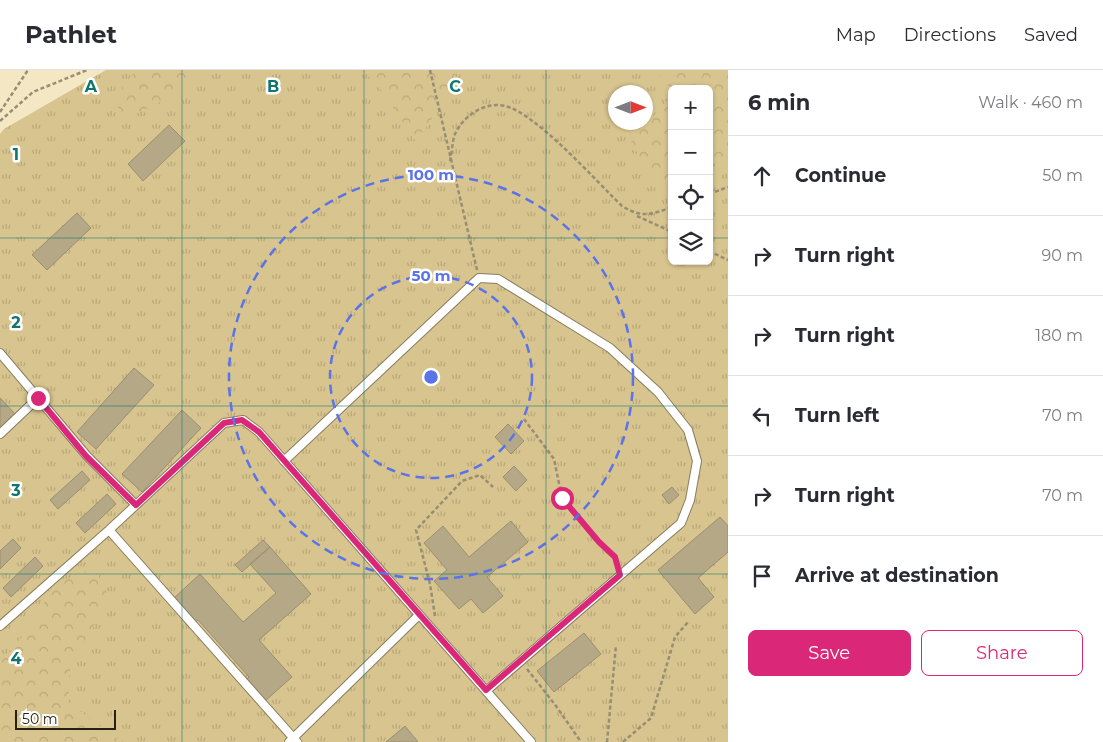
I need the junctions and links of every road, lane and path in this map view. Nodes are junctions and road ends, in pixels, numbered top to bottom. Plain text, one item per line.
1 (28, 70) edge
2 (87, 70) edge
3 (430, 70) edge
4 (0, 112) edge
5 (0, 121) edge
6 (450, 161) junction
7 (728, 187) edge
8 (713, 193) edge
9 (668, 208) edge
10 (635, 215) junction
11 (668, 230) edge
12 (713, 253) edge
13 (728, 260) edge
14 (479, 278) junction
15 (0, 353) edge
16 (38, 398) junction
17 (524, 419) dead end
18 (0, 434) edge
19 (284, 461) junction
20 (493, 486) dead end
21 (136, 505) junction
22 (108, 530) junction
23 (620, 575) junction
24 (419, 615) junction
25 (435, 618) dead end
26 (688, 622) dead end
27 (0, 626) edge
28 (616, 645) dead end
29 (520, 661) junction
30 (486, 690) junction
31 (293, 741) edge
32 (531, 742) edge
33 (581, 742) edge
34 (608, 742) edge
35 (623, 742) edge

1 - 4 path
2 - 5 path
3 - 6 path
6 - 10 path
6 - 14 path
7 - 8 path
9 - 10 path
10 - 11 path
12 - 13 path
14 - 19 lane
14 - 23 lane
15 - 16 lane
16 - 18 lane
16 - 21 lane
17 - 23 path
19 - 21 lane
19 - 24 lane
20 - 25 path
21 - 22 lane
22 - 27 lane
22 - 31 lane
23 - 29 lane
24 - 30 lane
24 - 31 lane
26 - 35 path
28 - 34 path
29 - 30 lane
29 - 33 path
30 - 32 lane

